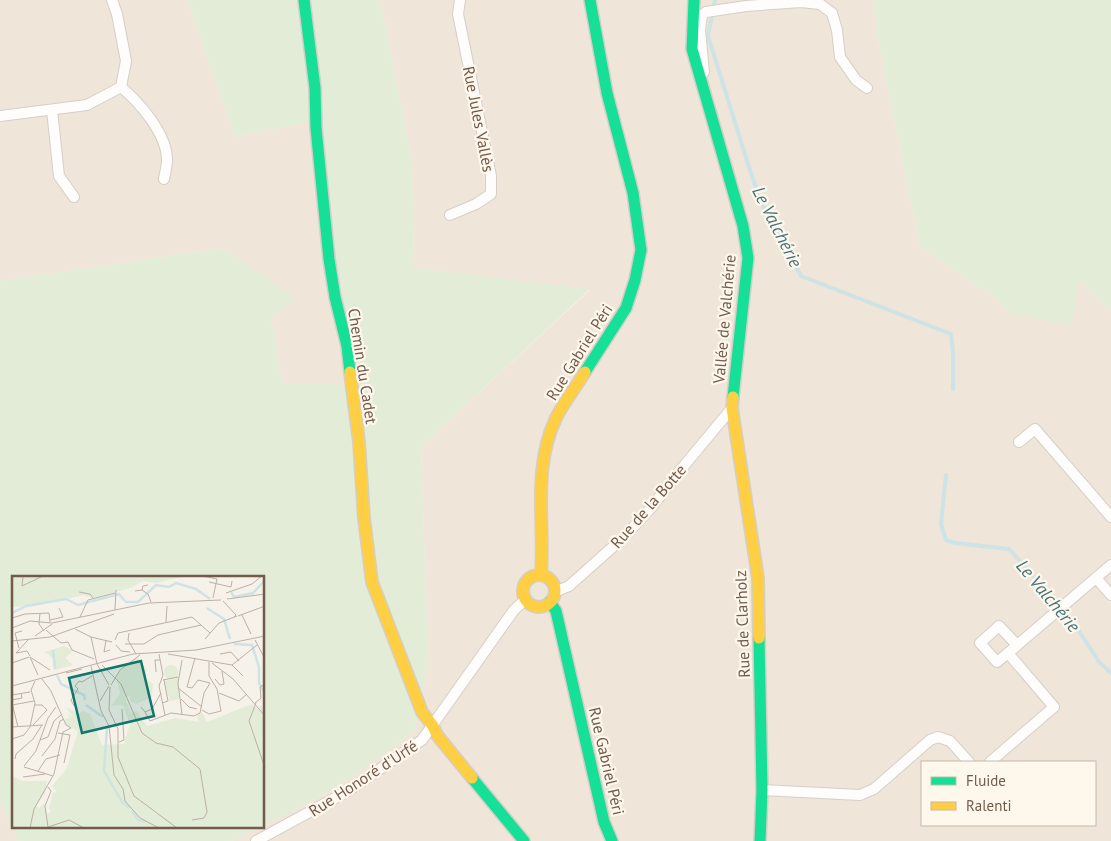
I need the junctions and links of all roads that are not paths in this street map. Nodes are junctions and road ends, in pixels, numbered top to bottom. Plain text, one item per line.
1 (112, 0) edge
2 (304, 0) edge
3 (460, 0) edge
4 (590, 0) edge
5 (694, 0) edge
6 (121, 87) junction
7 (867, 88) dead end
8 (706, 93) junction
9 (52, 110) junction
10 (0, 116) edge
11 (164, 179) dead end
12 (74, 196) dead end
13 (450, 215) dead end
14 (732, 408) junction
15 (1019, 442) dead end
16 (1111, 517) edge
17 (1111, 565) edge
18 (541, 575) junction
19 (1096, 578) junction
20 (1111, 596) edge
21 (552, 597) junction
22 (525, 600) junction
23 (1016, 645) junction
24 (1008, 653) junction
25 (433, 726) junction
26 (968, 761) edge
27 (991, 761) edge
28 (762, 790) junction
29 (256, 841) edge
30 (524, 841) edge
31 (612, 841) edge
32 (760, 841) edge

1 - 6 street
2 - 25 street, Chemin du Cadet
3 - 13 street, Rue Jules Vallès
4 - 18 street, Rue Gabriel Péri
5 - 8 street, Vallée de Valchérie
6 - 9 street
6 - 11 street
7 - 8 street
8 - 14 street, Vallée de Valchérie
9 - 10 street
9 - 12 street
14 - 21 street, Rue de la Botte
14 - 28 street, Rue de Clarholz
15 - 16 street
17 - 19 street
18 - 21 street
18 - 22 street
19 - 20 street
19 - 23 street
21 - 22 street
21 - 31 street, Rue Gabriel Péri
22 - 25 street, Rue Honoré d'Urfé
23 - 24 street
23 - 24 street
24 - 27 street
25 - 29 street, Rue Honoré d'Urfé
25 - 30 street, Chemin du Cadet
26 - 28 street
28 - 32 street, Rue de Clarholz

